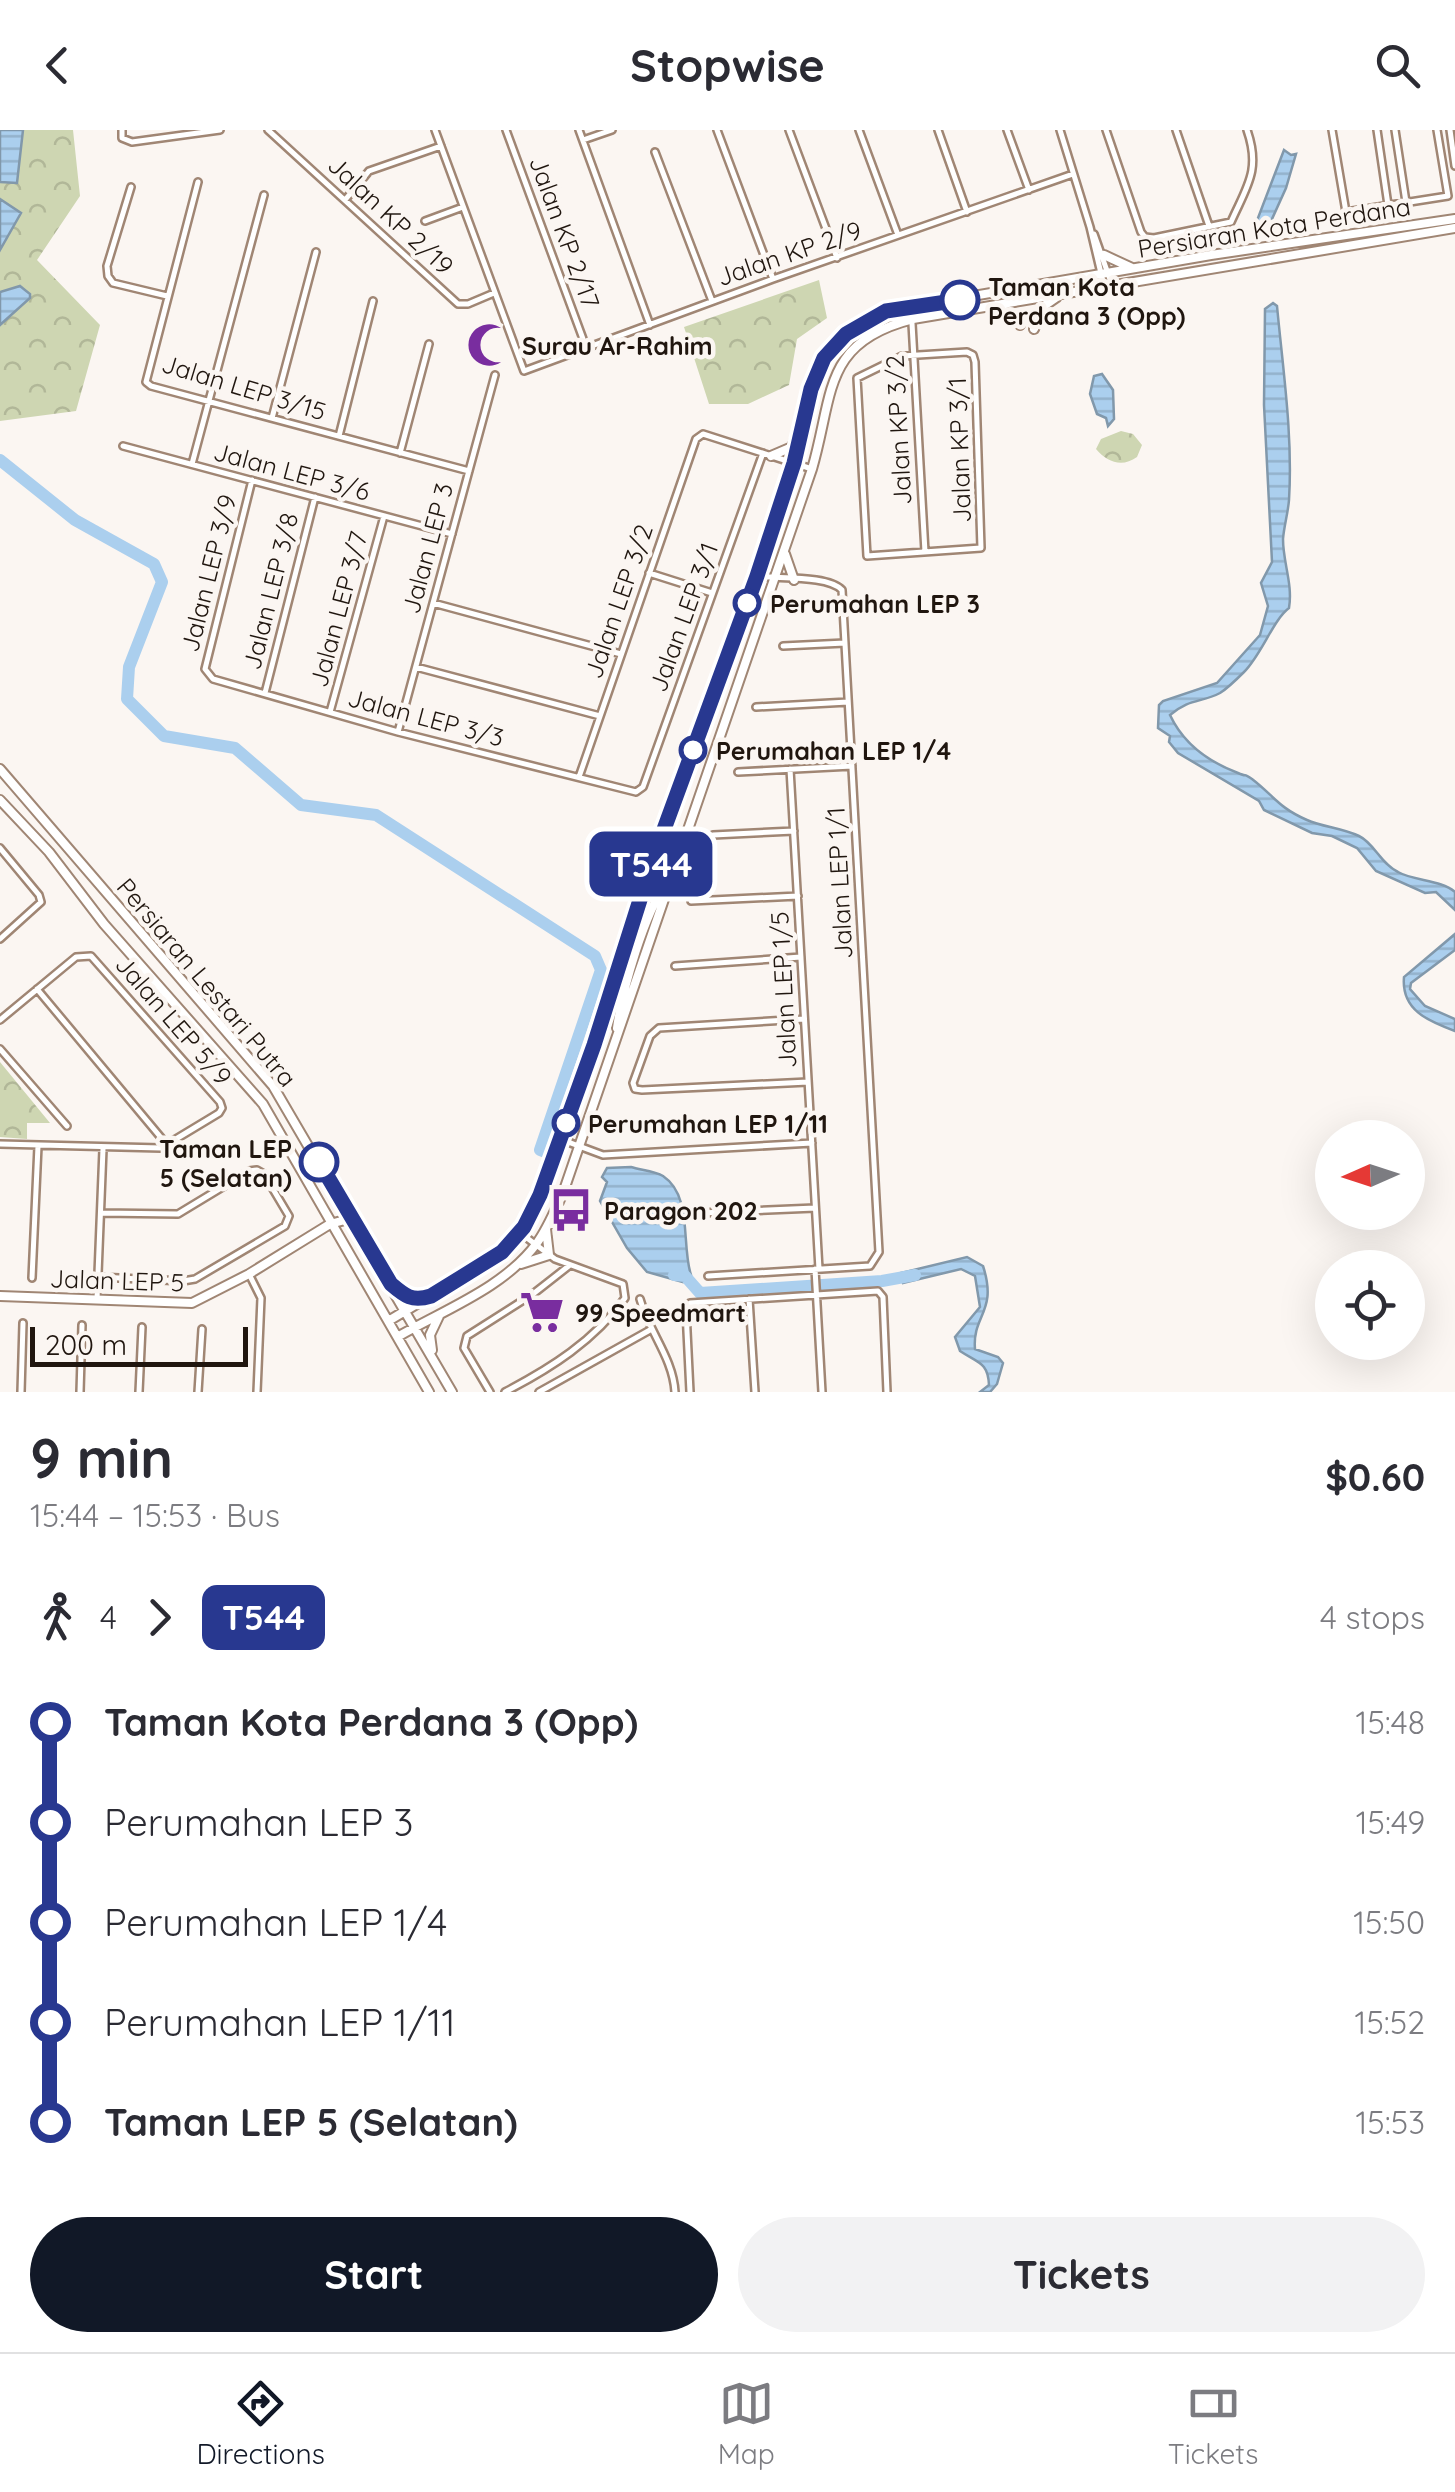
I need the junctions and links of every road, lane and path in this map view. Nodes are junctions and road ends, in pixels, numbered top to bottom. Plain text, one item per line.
1 (122, 130) edge
2 (220, 130) edge
3 (268, 130) edge
4 (435, 130) edge
5 (506, 130) edge
6 (579, 130) edge
7 (612, 130) edge
8 (717, 130) edge
9 (789, 130) edge
10 (859, 130) edge
11 (938, 130) edge
12 (1007, 130) edge
13 (1060, 130) edge
14 (1106, 130) edge
15 (1176, 130) edge
16 (1247, 130) edge
17 (1332, 130) edge
18 (1377, 130) edge
19 (1395, 130) edge
20 (1437, 130) edge
21 (1450, 130) edge
22 (583, 140) junction
23 (441, 146) junction
24 (655, 152) dead end
25 (1455, 166) edge
26 (1074, 174) junction
27 (198, 182) dead end
28 (131, 187) dead end
29 (1029, 190) junction
30 (264, 195) dead end
31 (345, 200) junction
32 (1406, 202) junction
33 (1388, 205) junction
34 (463, 207) junction
35 (967, 213) junction
36 (1455, 219) edge
37 (426, 221) dead end
38 (1210, 226) junction
39 (1090, 227) junction
40 (1455, 228) edge
41 (898, 236) junction
42 (316, 252) dead end
43 (1104, 256) junction
44 (837, 258) junction
45 (1134, 269) junction
46 (1105, 274) junction
47 (773, 279) junction
48 (1109, 287) junction
49 (494, 292) junction
50 (1060, 295) junction
51 (168, 296) junction
52 (373, 301) dead end
53 (712, 301) junction
54 (911, 306) junction
55 (996, 306) junction
56 (913, 319) junction
57 (650, 325) junction
58 (1020, 325) dead end
59 (1034, 329) dead end
60 (430, 344) dead end
61 (586, 347) junction
62 (914, 355) junction
63 (495, 375) dead end
64 (209, 401) junction
65 (272, 418) junction
66 (804, 419) junction
67 (339, 436) junction
68 (123, 446) dead end
69 (400, 453) junction
70 (767, 454) junction
71 (794, 463) junction
72 (192, 464) junction
73 (812, 469) junction
74 (469, 471) junction
75 (252, 480) junction
76 (315, 497) junction
77 (384, 516) junction
78 (452, 534) junction
79 (785, 549) junction
80 (925, 552) junction
81 (649, 573) junction
82 (757, 576) junction
83 (775, 579) junction
84 (794, 580) junction
85 (712, 593) junction
86 (433, 604) junction
87 (845, 643) junction
88 (783, 646) dead end
89 (622, 654) junction
90 (416, 666) junction
91 (207, 674) joint
92 (264, 694) junction
93 (849, 702) junction
94 (756, 707) dead end
95 (330, 712) junction
96 (600, 716) junction
97 (398, 732) junction
98 (852, 766) junction
99 (0, 769) edge
100 (790, 770) junction
101 (738, 772) dead end
102 (579, 778) junction
103 (636, 792) joint
104 (0, 800) edge
105 (794, 830) junction
106 (713, 836) dead end
107 (60, 838) junction
108 (0, 848) edge
109 (48, 852) junction
110 (798, 896) junction
111 (691, 901) dead end
112 (0, 939) edge
113 (801, 957) junction
114 (675, 966) dead end
115 (37, 989) junction
116 (804, 1018) junction
117 (0, 1020) edge
118 (0, 1049) edge
119 (808, 1082) junction
120 (67, 1126) dead end
121 (560, 1139) junction
122 (812, 1143) junction
123 (0, 1144) edge
124 (38, 1146) junction
125 (168, 1146) junction
126 (104, 1148) junction
127 (579, 1148) junction
128 (815, 1208) junction
129 (701, 1212) dead end
130 (100, 1214) junction
131 (355, 1222) junction
132 (330, 1224) junction
133 (546, 1230) junction
134 (519, 1232) junction
135 (535, 1246) junction
136 (552, 1257) junction
137 (570, 1265) junction
138 (517, 1266) junction
139 (816, 1271) junction
140 (249, 1274) junction
141 (708, 1276) dead end
142 (98, 1277) junction
143 (552, 1277) junction
144 (32, 1278) dead end
145 (391, 1284) junction
146 (816, 1292) junction
147 (0, 1296) edge
148 (431, 1296) junction
149 (750, 1298) junction
150 (97, 1299) junction
151 (640, 1300) dead end
152 (406, 1311) junction
153 (441, 1312) junction
154 (390, 1320) junction
155 (23, 1322) dead end
156 (82, 1325) dead end
157 (142, 1327) dead end
158 (416, 1327) junction
159 (202, 1329) dead end
160 (650, 1330) junction
161 (399, 1336) junction
162 (434, 1360) junction
163 (20, 1392) edge
164 (80, 1392) edge
165 (139, 1392) edge
166 (198, 1392) edge
167 (257, 1392) edge
168 (429, 1392) edge
169 (452, 1392) edge
170 (490, 1392) edge
171 (506, 1392) edge
172 (539, 1392) edge
173 (675, 1392) edge
174 (690, 1392) edge
175 (754, 1392) edge
176 (822, 1392) edge
177 (887, 1392) edge

1 - 2 street
3 - 31 street, Jalan KP 2/19
4 - 23 street
5 - 61 street, Jalan KP 2/17
6 - 22 street
7 - 22 street
8 - 47 street
9 - 44 street
10 - 41 street
11 - 35 street
12 - 29 street
13 - 26 street
14 - 38 street
15 - 38 street
16 - 38 street
17 - 33 street
18 - 33 street
19 - 32 street
20 - 32 street
21 - 25 street
22 - 57 street
23 - 31 street
23 - 34 street
24 - 53 street
26 - 29 street, Jalan KP 2/9
26 - 39 street
27 - 51 street, Jalan LEP 3/15
28 - 51 street
29 - 35 street, Jalan KP 2/9
30 - 64 street
31 - 49 street, Jalan KP 2/19
32 - 33 street
34 - 37 street
34 - 49 street
35 - 41 street, Jalan KP 2/9
36 - 45 street, Persiaran Kota Perdana
39 - 43 street
39 - 46 street
40 - 48 street, Persiaran Kota Perdana
41 - 44 street, Jalan KP 2/9
42 - 65 street
43 - 45 street
43 - 46 street
44 - 47 street, Jalan KP 2/9
45 - 46 street, Persiaran Kota Perdana
46 - 48 street
46 - 54 street, Persiaran Kota Perdana
47 - 53 street, Jalan KP 2/9
48 - 50 street, Persiaran Kota Perdana
49 - 61 street, Jalan KP 2/9
50 - 55 street, Persiaran Kota Perdana
50 - 59 street
51 - 64 street, Jalan LEP 3/15
52 - 67 street
53 - 57 street, Jalan KP 2/9
54 - 56 street, Jalan KP 3/2
54 - 66 street, Persiaran Kota Perdana
55 - 56 street, Persiaran Kota Perdana
55 - 58 street
56 - 62 street, Jalan KP 3/2
56 - 73 street, Persiaran Kota Perdana
57 - 61 street, Jalan KP 2/9
60 - 69 street
62 - 80 street, Jalan KP 3/2
62 - 80 street
62 - 80 street, Jalan KP 3/1
63 - 74 street, Jalan LEP 3
64 - 65 street, Jalan LEP 3/15
64 - 72 street
65 - 67 street, Jalan LEP 3/15
66 - 70 street
66 - 71 street, Persiaran Kota Perdana
67 - 69 street, Jalan LEP 3/15
68 - 72 street, Jalan LEP 3/6
69 - 74 street, Jalan LEP 3/15
70 - 71 street
70 - 81 street, Jalan LEP 3/2
70 - 85 street, Jalan LEP 3/1
71 - 73 street
71 - 82 street, Persiaran Kota Perdana
72 - 75 street, Jalan LEP 3/6
73 - 79 street, Persiaran Kota Perdana
74 - 78 street, Jalan LEP 3
75 - 76 street, Jalan LEP 3/6
75 - 91 street, Jalan LEP 3/9
76 - 77 street, Jalan LEP 3/6
76 - 92 street, Jalan LEP 3/8
77 - 78 street, Jalan LEP 3/6
77 - 95 street, Jalan LEP 3/7
78 - 86 street, Jalan LEP 3
79 - 83 street, Persiaran Kota Perdana
79 - 84 street
81 - 85 street
81 - 89 street, Jalan LEP 3/2
82 - 83 street, Jalan LEP 1/1
82 - 121 street, Persiaran Kota Perdana
83 - 84 street, Jalan LEP 1/1
83 - 127 street, Persiaran Kota Perdana
84 - 87 street, Jalan LEP 1/1
85 - 103 street, Jalan LEP 3/1
86 - 89 street
86 - 90 street, Jalan LEP 3
87 - 88 street
87 - 93 street, Jalan LEP 1/1
89 - 96 street, Jalan LEP 3/2
90 - 96 street
90 - 97 street, Jalan LEP 3
91 - 92 street, Jalan LEP 3/3
92 - 95 street, Jalan LEP 3/3
93 - 94 street
93 - 98 street, Jalan LEP 1/1
95 - 97 street, Jalan LEP 3/3
96 - 102 street, Jalan LEP 3/2
97 - 102 street, Jalan LEP 3/3
98 - 100 street
98 - 139 street, Jalan LEP 1/1
99 - 107 street, Persiaran Lestari Putra
100 - 101 street
100 - 105 street, Jalan LEP 1/5
102 - 103 street, Jalan LEP 3/3
104 - 109 street, Persiaran Lestari Putra
105 - 106 street
105 - 110 street, Jalan LEP 1/5
107 - 109 street
107 - 131 street, Persiaran Lestari Putra
108 - 112 street
109 - 132 street, Persiaran Lestari Putra
110 - 111 street
110 - 113 street, Jalan LEP 1/5
113 - 114 street
113 - 116 street, Jalan LEP 1/5
115 - 117 street
115 - 125 street
115 - 125 street, Jalan LEP 5/9
116 - 119 street, Jalan LEP 1/5
116 - 119 street
118 - 120 street
119 - 122 street, Jalan LEP 1/5
121 - 127 street
121 - 134 street, Persiaran Kota Perdana
122 - 127 street
122 - 128 street, Jalan LEP 1/5
123 - 124 street
124 - 126 street
124 - 144 street
125 - 126 street
126 - 130 street
127 - 133 street, Persiaran Kota Perdana
128 - 129 street
128 - 139 street, Jalan LEP 1/5
130 - 142 street
130 - 142 street
131 - 132 street
131 - 145 street, Persiaran Lestari Putra
132 - 140 street, Jalan LEP 5
132 - 154 street, Persiaran Lestari Putra
133 - 135 street, Persiaran Kota Perdana
133 - 136 street
134 - 135 street
134 - 148 street, Persiaran Kota Perdana
135 - 136 street
135 - 138 street, Persiaran Kota Perdana
136 - 137 street
136 - 138 street
136 - 143 street
137 - 143 street
137 - 171 street
138 - 153 street
139 - 141 street
139 - 146 street, Jalan LEP 1/5
140 - 150 street, Jalan LEP 5
140 - 167 street
142 - 150 street
143 - 170 street
145 - 148 street
145 - 152 street, Persiaran Lestari Putra
146 - 149 street
146 - 176 street, Jalan LEP 1/5
146 - 177 street
147 - 150 street, Jalan LEP 5
148 - 152 street, Persiaran Kota Perdana
149 - 174 street
149 - 175 street
151 - 160 street
152 - 154 street, Persiaran Kota Perdana
152 - 158 street, Persiaran Lestari Putra
153 - 158 street
153 - 162 street
154 - 161 street, Persiaran Lestari Putra
155 - 163 street
156 - 164 street
157 - 165 street
158 - 161 street
158 - 162 street, Persiaran Lestari Putra
159 - 166 street
160 - 172 street
160 - 173 street
161 - 168 street, Persiaran Lestari Putra
162 - 169 street, Persiaran Lestari Putra

